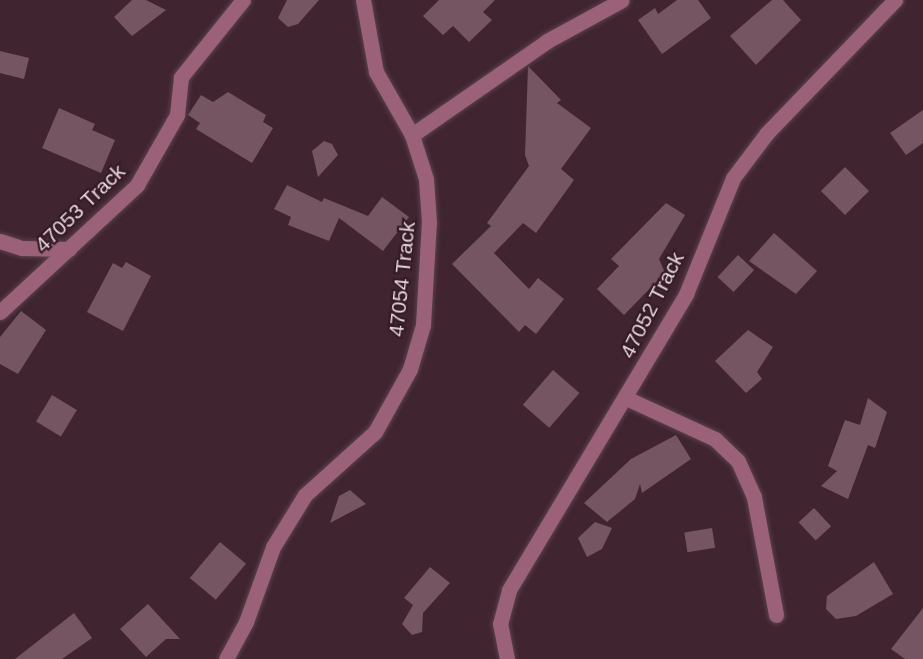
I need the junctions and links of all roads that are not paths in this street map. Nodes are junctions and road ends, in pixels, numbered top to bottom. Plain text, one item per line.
1 (243, 0) edge
2 (363, 0) edge
3 (622, 0) edge
4 (895, 0) edge
5 (412, 135) junction
6 (0, 241) edge
7 (69, 249) junction
8 (0, 312) edge
9 (626, 398) junction
10 (776, 615) dead end
11 (226, 659) edge
12 (507, 659) edge

1 - 7 street, 47053 Track
2 - 5 street, 47054 Track
3 - 5 street
4 - 9 street, 47052 Track
5 - 11 street, 47054 Track
6 - 7 street
7 - 8 street, 47053 Track
9 - 10 street
9 - 12 street, 47052 Track

